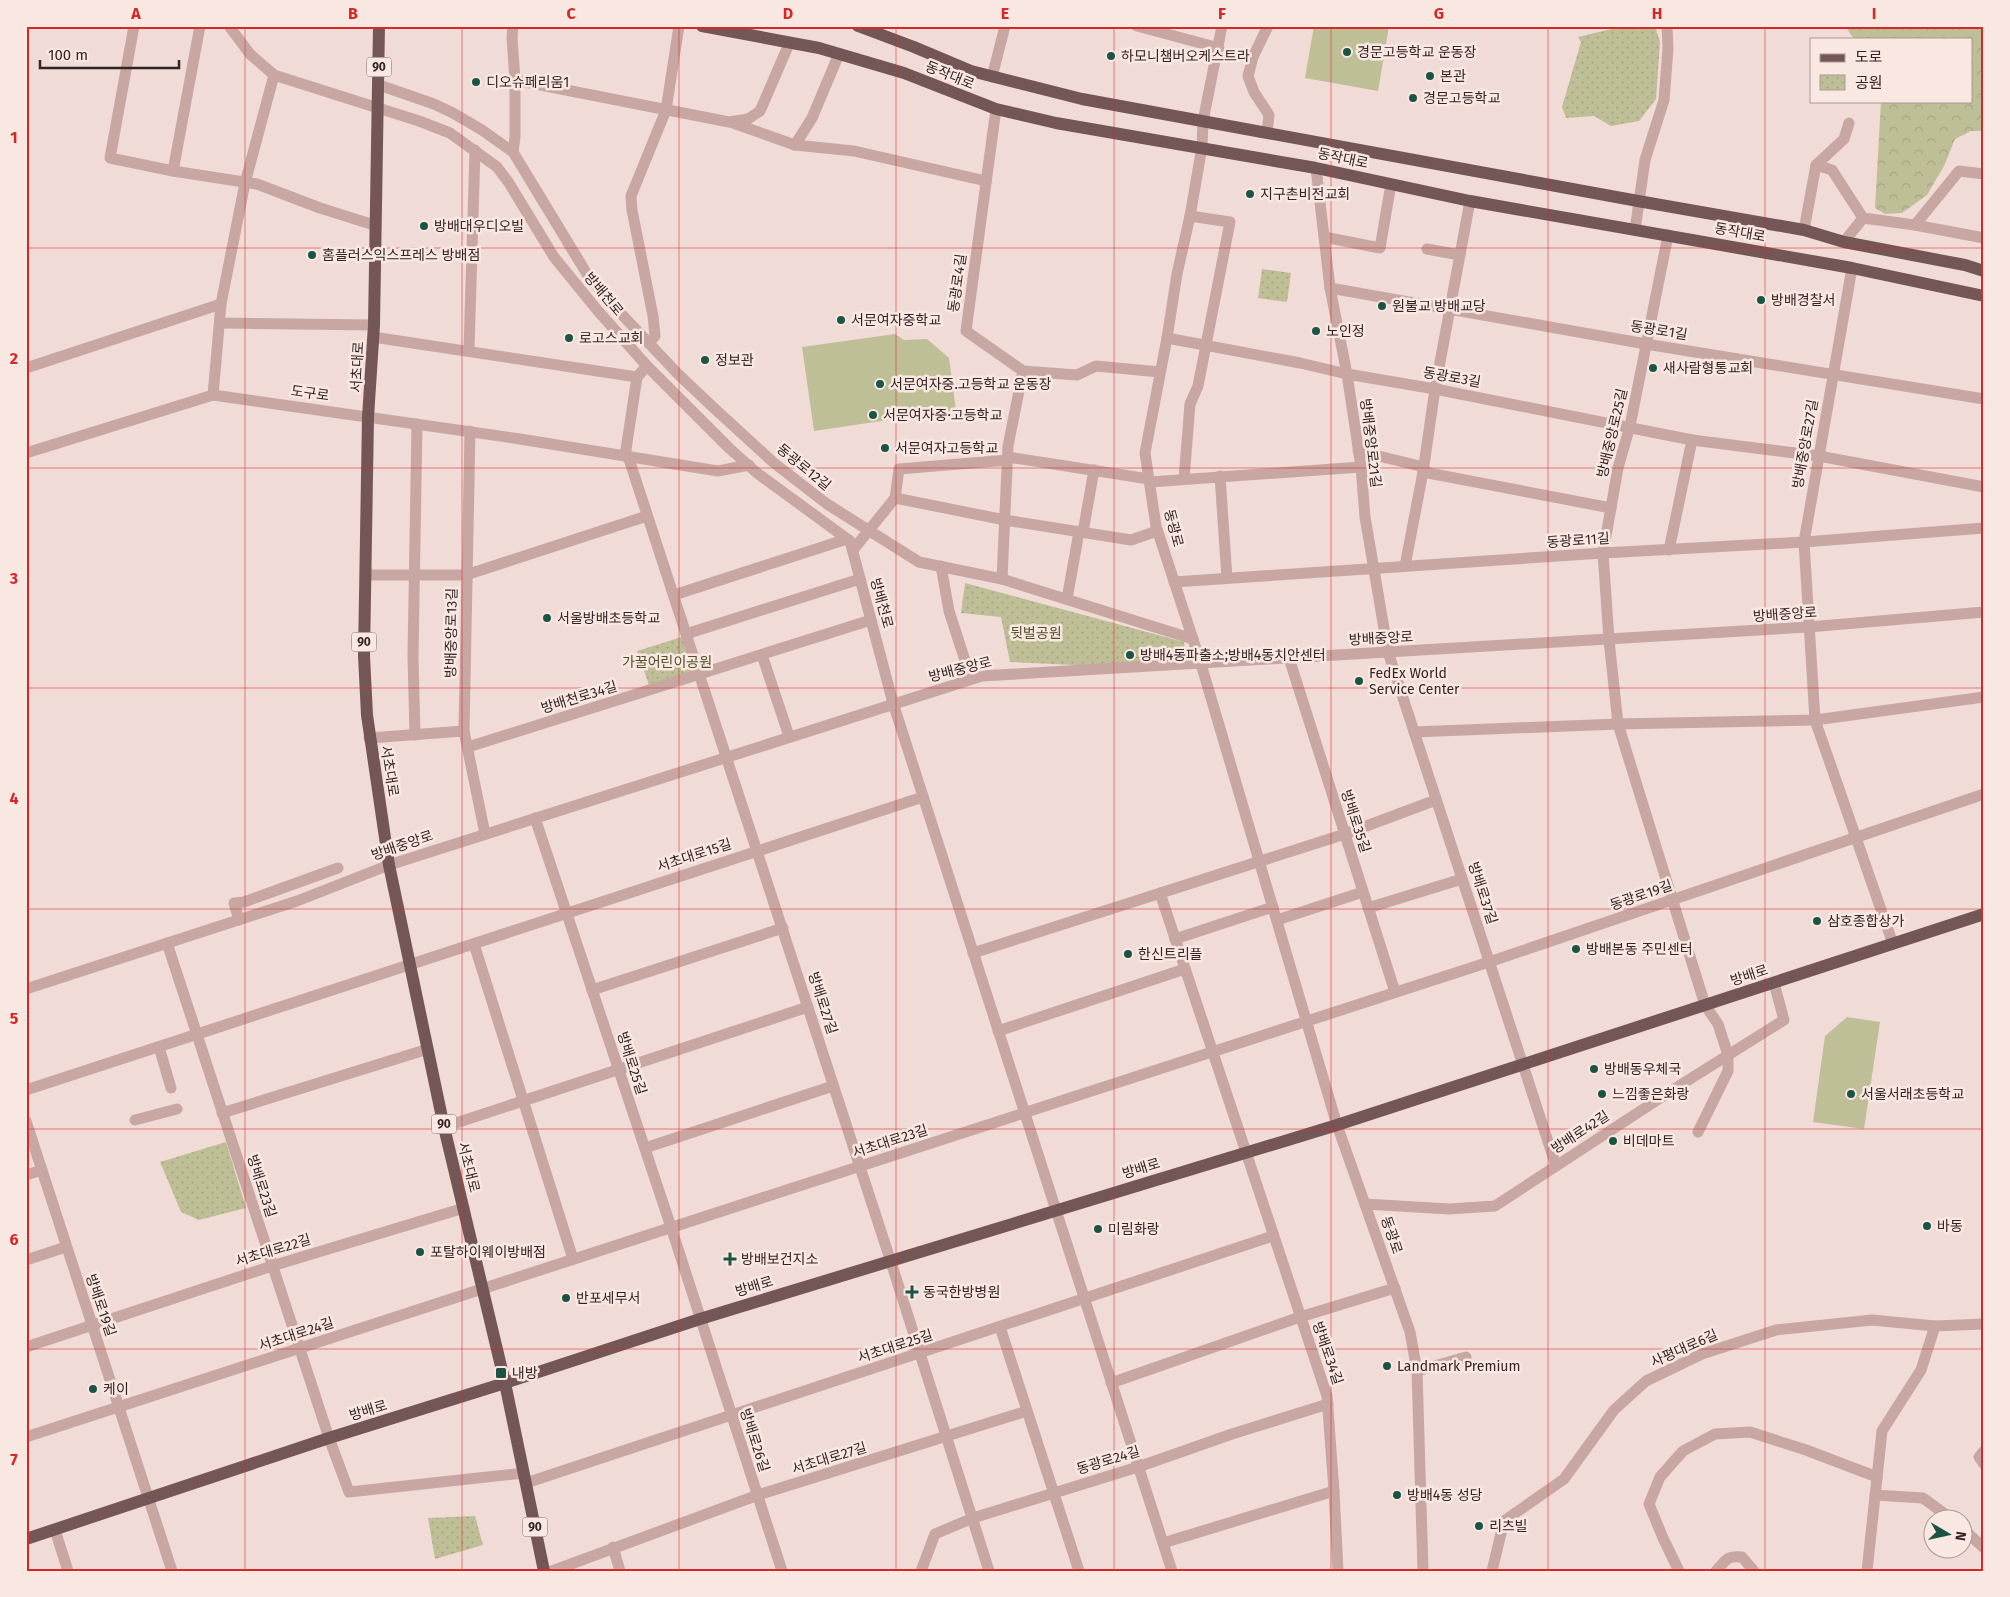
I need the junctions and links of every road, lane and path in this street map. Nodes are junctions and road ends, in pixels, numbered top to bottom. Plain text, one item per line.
1 (134, 26) edge
2 (200, 26) edge
3 (229, 26) edge
4 (236, 26) edge
5 (374, 26) edge
6 (379, 26) edge
7 (388, 26) edge
8 (513, 26) edge
9 (679, 26) edge
10 (702, 26) edge
11 (858, 26) edge
12 (1005, 26) edge
13 (1137, 26) edge
14 (1222, 26) edge
15 (1268, 26) edge
16 (1667, 26) edge
17 (241, 40) junction
18 (789, 44) junction
19 (379, 48) junction
20 (1219, 48) junction
21 (839, 54) junction
22 (274, 75) junction
23 (992, 77) junction
24 (515, 80) junction
25 (379, 85) junction
26 (378, 108) junction
27 (996, 109) junction
28 (666, 110) junction
29 (1203, 121) junction
30 (729, 122) junction
31 (1848, 123) dead end
32 (1267, 133) junction
33 (795, 145) junction
34 (1202, 147) junction
35 (475, 150) junction
36 (512, 152) junction
37 (1816, 165) junction
38 (1316, 168) junction
39 (173, 171) junction
40 (1984, 174) edge
41 (986, 181) junction
42 (245, 183) junction
43 (1392, 184) junction
44 (1470, 201) junction
45 (1638, 201) junction
46 (1190, 216) junction
47 (1863, 218) junction
48 (374, 225) junction
49 (1915, 225) junction
50 (1635, 230) junction
51 (1804, 230) junction
52 (1668, 235) junction
53 (1324, 238) junction
54 (1984, 238) edge
55 (1844, 242) junction
56 (1427, 249) dead end
57 (1460, 255) junction
58 (1852, 268) junction
59 (1984, 270) edge
60 (1330, 288) junction
61 (1984, 296) edge
62 (221, 304) junction
63 (1450, 308) junction
64 (220, 323) junction
65 (374, 331) junction
66 (1168, 338) junction
67 (649, 343) junction
68 (1646, 344) junction
69 (1206, 346) junction
70 (469, 350) junction
71 (647, 366) junction
72 (26, 368) edge
73 (1023, 371) junction
74 (1160, 372) junction
75 (1833, 373) junction
76 (1347, 374) junction
77 (637, 377) junction
78 (1435, 389) junction
79 (213, 395) junction
80 (1984, 399) edge
81 (368, 417) junction
82 (417, 424) junction
83 (1630, 426) junction
84 (470, 432) junction
85 (1692, 440) junction
86 (1358, 451) junction
87 (26, 453) edge
88 (626, 456) junction
89 (1819, 456) junction
90 (1008, 458) junction
91 (749, 465) junction
92 (1361, 467) junction
93 (1094, 470) junction
94 (1423, 470) junction
95 (1220, 476) junction
96 (1184, 479) junction
97 (1149, 480) junction
98 (1984, 487) edge
99 (895, 498) junction
100 (1611, 508) junction
101 (647, 516) junction
102 (1005, 520) junction
103 (1984, 528) edge
104 (868, 531) junction
105 (1158, 531) junction
106 (1081, 532) junction
107 (847, 539) junction
108 (1804, 542) junction
109 (852, 550) junction
110 (1669, 550) junction
111 (1603, 553) junction
112 (940, 566) junction
113 (1405, 566) junction
114 (1374, 568) junction
115 (414, 574) junction
116 (366, 575) junction
117 (466, 575) junction
118 (1227, 578) junction
119 (860, 579) junction
120 (1002, 579) junction
121 (1174, 582) junction
122 (674, 595) junction
123 (1067, 599) junction
124 (1984, 612) edge
125 (871, 620) junction
126 (1809, 628) junction
127 (686, 634) junction
128 (1193, 639) junction
129 (1609, 640) junction
130 (1388, 652) junction
131 (762, 654) junction
132 (1289, 658) junction
133 (1201, 664) junction
134 (700, 674) junction
135 (971, 679) junction
136 (1984, 697) edge
137 (893, 703) junction
138 (1815, 720) junction
139 (1618, 724) junction
140 (464, 731) junction
141 (1414, 732) junction
142 (415, 735) junction
143 (789, 736) junction
144 (369, 738) junction
145 (468, 748) junction
146 (727, 756) junction
147 (1984, 794) edge
148 (923, 797) junction
149 (1436, 800) junction
150 (535, 818) junction
151 (486, 834) junction
152 (1345, 834) junction
153 (1856, 836) junction
154 (758, 850) junction
155 (1260, 862) junction
156 (389, 865) junction
157 (338, 868) dead end
158 (1462, 879) junction
159 (1363, 892) junction
160 (1160, 893) junction
161 (1671, 900) junction
162 (1273, 907) junction
163 (1368, 908) junction
164 (566, 913) junction
165 (1984, 914) edge
166 (239, 920) junction
167 (1277, 920) junction
168 (783, 928) junction
169 (1175, 939) junction
170 (167, 943) junction
171 (474, 944) junction
172 (1893, 944) junction
173 (973, 953) junction
174 (1489, 962) junction
175 (410, 965) junction
176 (1185, 970) junction
177 (1774, 983) junction
178 (26, 989) edge
179 (592, 990) junction
180 (1395, 992) junction
181 (1704, 1005) junction
182 (808, 1007) junction
183 (1307, 1021) junction
184 (998, 1031) junction
185 (197, 1035) junction
186 (159, 1047) junction
187 (428, 1049) junction
188 (1212, 1052) junction
189 (1728, 1055) junction
190 (1523, 1065) junction
191 (618, 1069) junction
192 (833, 1086) junction
193 (171, 1088) dead end
194 (26, 1090) edge
195 (524, 1100) junction
196 (177, 1109) dead end
197 (222, 1112) junction
198 (1024, 1113) junction
199 (135, 1120) dead end
200 (26, 1121) edge
201 (1337, 1125) junction
202 (444, 1127) junction
203 (1698, 1132) dead end
204 (645, 1148) junction
205 (1245, 1153) junction
206 (860, 1166) junction
207 (1556, 1166) junction
208 (42, 1170) junction
209 (26, 1175) edge
210 (1365, 1204) junction
211 (464, 1208) junction
212 (1054, 1210) junction
213 (671, 1226) junction
214 (1273, 1236) junction
215 (66, 1247) junction
216 (574, 1258) junction
217 (890, 1259) junction
218 (26, 1260) edge
219 (272, 1266) junction
220 (1395, 1288) junction
221 (483, 1289) junction
222 (1083, 1299) junction
223 (1300, 1317) junction
224 (700, 1319) junction
225 (1984, 1324) edge
226 (93, 1325) junction
227 (1935, 1326) junction
228 (1000, 1327) junction
229 (26, 1347) edge
230 (299, 1349) junction
231 (920, 1354) junction
232 (1466, 1357) dead end
233 (1417, 1371) junction
234 (505, 1383) junction
235 (1111, 1383) junction
236 (1328, 1404) junction
237 (120, 1407) junction
238 (1027, 1411) junction
239 (732, 1416) junction
240 (26, 1437) edge
241 (947, 1437) junction
242 (328, 1438) junction
243 (1138, 1467) junction
244 (1877, 1476) junction
245 (525, 1478) junction
246 (1334, 1491) junction
247 (1054, 1493) junction
248 (758, 1495) junction
249 (1875, 1495) junction
250 (149, 1498) junction
251 (1939, 1510) edge
252 (973, 1518) junction
253 (55, 1530) junction
254 (1972, 1537) edge
255 (26, 1539) edge
256 (1162, 1543) junction
257 (612, 1547) junction
258 (1984, 1548) edge
259 (68, 1571) edge
260 (172, 1571) edge
261 (544, 1571) edge
262 (552, 1571) edge
263 (620, 1571) edge
264 (782, 1571) edge
265 (921, 1571) edge
266 (989, 1571) edge
267 (1079, 1571) edge
268 (1172, 1571) edge
269 (1338, 1571) edge
270 (1418, 1571) edge
271 (1423, 1571) edge
272 (1492, 1571) edge
273 (1679, 1571) edge
274 (1716, 1571) edge
275 (1754, 1571) edge
276 (1867, 1571) edge

1 - 39 street
2 - 39 street
3 - 17 street, 방배천로
4 - 17 street, 방배천로
5 - 19 main road
6 - 19 main road, 서초대로 / 90
7 - 19 main road
8 - 24 street
9 - 28 street
10 - 18 main road, 동작대로
11 - 23 main road, 동작대로
12 - 23 street
13 - 20 street
14 - 20 street, 동광로
15 - 32 street
16 - 45 street
17 - 22 street, 방배천로
18 - 21 main road, 동작대로
18 - 30 street
19 - 25 main road, 서초대로 / 90
20 - 29 street, 동광로
21 - 27 main road, 동작대로
21 - 33 street
22 - 26 street, 방배천로
22 - 42 street
23 - 29 main road, 동작대로
24 - 28 street
24 - 36 street
25 - 26 main road, 서초대로 / 90
25 - 36 street, 동광로12길
26 - 35 street, 방배천로
26 - 48 main road, 서초대로 / 90
27 - 34 main road, 동작대로
27 - 41 street
28 - 30 street
28 - 67 street
29 - 32 main road, 동작대로
29 - 34 street, 동광로
30 - 33 street
31 - 37 street
32 - 45 main road, 동작대로
33 - 41 street
34 - 38 main road, 동작대로
34 - 46 street, 동광로
35 - 70 street
35 - 71 street, 방배천로
36 - 67 street, 동광로12길
37 - 47 street
37 - 51 street
38 - 43 main road, 동작대로
38 - 53 street, 방배중앙로21길
39 - 42 street
40 - 49 street
41 - 73 street, 동광로4길
42 - 48 street
42 - 62 street
43 - 44 main road, 동작대로
43 - 53 street
44 - 50 main road, 동작대로
44 - 57 street
45 - 50 street
45 - 51 main road, 동작대로
46 - 66 street, 동광로
46 - 69 street
47 - 49 street
47 - 55 street
48 - 65 main road, 서초대로 / 90
49 - 54 street
50 - 52 main road, 동작대로
51 - 55 main road, 동작대로
52 - 58 main road, 동작대로
52 - 68 street, 방배중앙로25길
53 - 60 street, 방배중앙로21길
55 - 59 main road, 동작대로
56 - 57 street
57 - 63 street
58 - 61 main road, 동작대로
58 - 75 street, 방배중앙로27길
60 - 63 street, 동광로1길
60 - 76 street, 방배중앙로21길
62 - 64 street
62 - 72 street
63 - 68 street, 동광로1길
63 - 78 street
64 - 65 street
64 - 79 street
65 - 70 street
65 - 81 main road, 서초대로 / 90
66 - 69 street, 동광로3길
66 - 74 street, 동광로
67 - 104 street, 동광로12길
68 - 75 street, 동광로1길
68 - 83 street, 방배중앙로25길
69 - 76 street, 동광로3길
69 - 96 street
70 - 77 street
71 - 77 street
71 - 91 street, 방배천로
73 - 74 street
73 - 90 street
74 - 97 street, 동광로
75 - 80 street, 동광로1길
75 - 89 street, 방배중앙로27길
76 - 78 street, 동광로3길
76 - 86 street, 방배중앙로21길
77 - 88 street
78 - 83 street, 동광로3길
78 - 94 street
79 - 81 street, 도구로
79 - 87 street, 도구로
81 - 82 street, 도구로
81 - 116 main road, 서초대로 / 90
82 - 84 street, 도구로
82 - 115 street
83 - 85 street, 동광로3길
83 - 100 street, 방배중앙로25길
84 - 88 street, 도구로
84 - 117 street, 방배중앙로13길
85 - 89 street, 동광로3길
85 - 110 street
86 - 92 street, 방배중앙로21길
86 - 94 street
88 - 91 street, 도구로
88 - 101 street, 방배로27길
89 - 98 street, 동광로3길
89 - 108 street, 방배중앙로27길
90 - 93 street
90 - 99 street
90 - 102 street
91 - 107 street, 방배천로
92 - 95 street
92 - 114 street, 방배중앙로21길
93 - 97 street
93 - 106 street
94 - 100 street
94 - 113 street
95 - 96 street
95 - 118 street
96 - 97 street
97 - 105 street, 동광로
99 - 102 street
99 - 104 street
100 - 111 street, 방배중앙로25길
101 - 117 street
101 - 122 street, 방배로27길
102 - 106 street
102 - 120 street
103 - 108 street, 동광로11길
104 - 109 street
104 - 112 street, 동광로12길
105 - 106 street
105 - 121 street, 동광로
106 - 123 street
107 - 109 street, 방배천로
107 - 122 street
108 - 110 street, 동광로11길
108 - 126 street, 방배중앙로27길
109 - 119 street, 방배천로
110 - 111 street, 동광로11길
111 - 113 street, 동광로11길
111 - 129 street, 방배중앙로25길
112 - 120 street, 동광로12길
112 - 135 street
113 - 114 street, 동광로11길
114 - 118 street, 동광로11길
114 - 130 street, 방배중앙로21길
115 - 116 street
115 - 117 street
115 - 142 street
116 - 144 main road, 서초대로 / 90
117 - 140 street, 방배중앙로13길
118 - 121 street, 동광로11길
119 - 125 street, 방배천로
119 - 127 street
120 - 123 street, 동광로12길
121 - 128 street, 동광로
122 - 127 street, 방배로27길
123 - 128 street, 동광로12길
124 - 126 street, 방배중앙로
125 - 131 street, 방배천로34길
125 - 137 street, 방배천로
126 - 129 street, 방배중앙로
126 - 138 street, 방배중앙로27길
127 - 134 street, 방배로27길
128 - 133 street, 동광로
129 - 130 street, 방배중앙로
129 - 139 street, 방배중앙로25길
130 - 132 street, 방배중앙로
130 - 141 street, 방배로37길
131 - 134 street, 방배천로34길
131 - 143 street
132 - 133 street, 방배중앙로
132 - 152 street, 방배로35길
133 - 135 street, 방배중앙로
133 - 155 street, 동광로
134 - 145 street, 방배천로34길
134 - 146 street, 방배로27길
135 - 137 street, 방배중앙로
136 - 138 street
137 - 143 street, 방배중앙로
137 - 148 street, 방배천로
138 - 139 street
138 - 153 street, 방배중앙로27길
139 - 141 street
139 - 161 street, 방배중앙로25길
140 - 142 street, 서초대로
140 - 145 street, 방배중앙로13길
141 - 149 street, 방배로37길
142 - 144 street, 서초대로
143 - 146 street, 방배중앙로
144 - 156 main road, 서초대로 / 90
145 - 151 street, 방배중앙로13길
146 - 150 street, 방배중앙로
146 - 154 street, 방배로27길
147 - 153 street, 동광로19길
148 - 154 street, 서초대로15길
148 - 173 street, 방배천로
149 - 152 street
149 - 158 street, 방배로37길
150 - 151 street, 방배중앙로
150 - 164 street, 방배로25길
151 - 156 street, 방배중앙로
152 - 155 street
152 - 159 street, 방배로35길
153 - 161 street, 동광로19길
153 - 172 street, 방배중앙로27길
154 - 164 street, 서초대로15길
154 - 168 street, 방배로27길
155 - 160 street
155 - 162 street, 동광로
156 - 166 street, 방배중앙로
156 - 175 main road, 서초대로 / 90
157 - 166 street
158 - 163 street
158 - 174 street, 방배로37길
159 - 163 street, 방배로35길
159 - 167 street
160 - 169 street, 방배로34길
160 - 173 street
161 - 174 street, 동광로19길
161 - 181 street, 방배중앙로25길
162 - 167 street, 동광로
162 - 169 street
163 - 180 street, 방배로35길
164 - 171 street, 서초대로15길
164 - 179 street, 방배로25길
165 - 172 main road, 방배로
166 - 170 street, 방배중앙로
167 - 183 street, 동광로
168 - 179 street
168 - 182 street, 방배로27길
169 - 176 street, 방배로34길
170 - 178 street, 방배중앙로
170 - 185 street, 방배로23길
171 - 175 street, 서초대로15길
171 - 195 street
172 - 177 main road, 방배로
173 - 184 street, 방배천로
174 - 180 street, 동광로19길
174 - 190 street, 방배로37길
175 - 185 street, 서초대로15길
175 - 187 main road, 서초대로 / 90
176 - 184 street
176 - 188 street, 방배로34길
177 - 181 main road, 방배로
177 - 189 street, 방배로42길
179 - 191 street, 방배로25길
180 - 183 street, 동광로19길
181 - 189 street, 방배중앙로25길
181 - 190 main road, 방배로
182 - 191 street
182 - 192 street, 방배로27길
183 - 188 street, 서초대로23길
183 - 201 street, 동광로
184 - 198 street, 방배천로
185 - 186 street, 서초대로15길
185 - 197 street, 방배로23길
186 - 193 street
186 - 194 street, 서초대로15길
187 - 197 street
187 - 202 main road, 서초대로 / 90
188 - 198 street, 서초대로23길
188 - 205 street, 방배로34길
189 - 203 street
189 - 207 street, 방배로42길
190 - 201 main road, 방배로
190 - 207 street
191 - 195 street
191 - 204 street, 방배로25길
192 - 204 street
192 - 206 street, 방배로27길
195 - 202 street
195 - 216 street
196 - 199 street
197 - 219 street, 방배로23길
198 - 206 street, 서초대로23길
198 - 212 street, 방배천로
200 - 208 street, 방배로19길
201 - 205 main road, 방배로
201 - 210 street, 동광로
202 - 211 main road, 서초대로 / 90
204 - 213 street, 방배로25길
205 - 212 main road, 방배로
205 - 214 street, 방배로34길
206 - 213 street, 서초대로23길
206 - 217 street, 방배로27길
207 - 210 street, 방배로42길
208 - 209 street
208 - 215 street, 방배로19길
210 - 220 street, 동광로
211 - 219 street, 서초대로22길
211 - 221 main road, 서초대로 / 90
212 - 217 main road, 방배로
212 - 222 street, 방배천로
213 - 216 street, 서초대로23길
213 - 224 street, 방배로25길
214 - 222 street, 서초대로25길
214 - 223 street, 방배로34길
215 - 218 street
215 - 226 street, 방배로19길
216 - 221 street, 서초대로23길
217 - 224 main road, 방배로
217 - 231 street, 방배로27길
219 - 226 street, 서초대로22길
219 - 230 street, 방배로23길
220 - 223 street
220 - 233 street, 동광로
221 - 230 street, 서초대로24길
221 - 234 main road, 서초대로 / 90
222 - 228 street, 서초대로25길
222 - 235 street, 방배천로
223 - 235 street
223 - 236 street, 방배로34길
224 - 234 main road, 방배로
224 - 239 street, 방배로26길
225 - 227 street, 사평대로6길
226 - 229 street, 서초대로22길
226 - 237 street, 방배로19길
227 - 244 street
227 - 272 street, 사평대로6길
228 - 231 street, 서초대로25길
228 - 238 street
230 - 237 street, 서초대로24길
230 - 242 street, 방배로23길
231 - 239 street, 서초대로25길
231 - 241 street, 방배로27길
232 - 233 street
233 - 271 street, 동광로
234 - 242 main road, 방배로
234 - 245 main road, 서초대로 / 90
235 - 243 street, 방배천로
236 - 243 street, 동광로24길
236 - 246 street, 방배로34길
237 - 240 street, 서초대로24길
237 - 250 street, 방배로19길
238 - 241 street, 서초대로27길
238 - 247 street
239 - 245 street, 서초대로25길
239 - 248 street, 방배로26길
241 - 248 street, 서초대로27길
241 - 252 street, 방배로27길
242 - 245 street, 방배로23길
242 - 250 main road, 방배로
243 - 247 street, 동광로24길
243 - 256 street, 방배천로
244 - 249 street
244 - 273 street
245 - 261 main road, 서초대로 / 90
246 - 256 street
246 - 269 street, 방배로34길
247 - 252 street, 동광로24길
247 - 267 street
248 - 257 street, 서초대로27길
248 - 264 street, 방배로26길
249 - 251 street
249 - 276 street
250 - 253 main road, 방배로
250 - 260 street, 방배로19길
252 - 265 street, 동광로24길
252 - 266 street, 방배로27길
253 - 255 main road, 방배로
253 - 259 street
254 - 258 street
256 - 268 street, 방배천로
257 - 262 street, 서초대로27길
257 - 263 street
270 - 271 street
274 - 275 street

